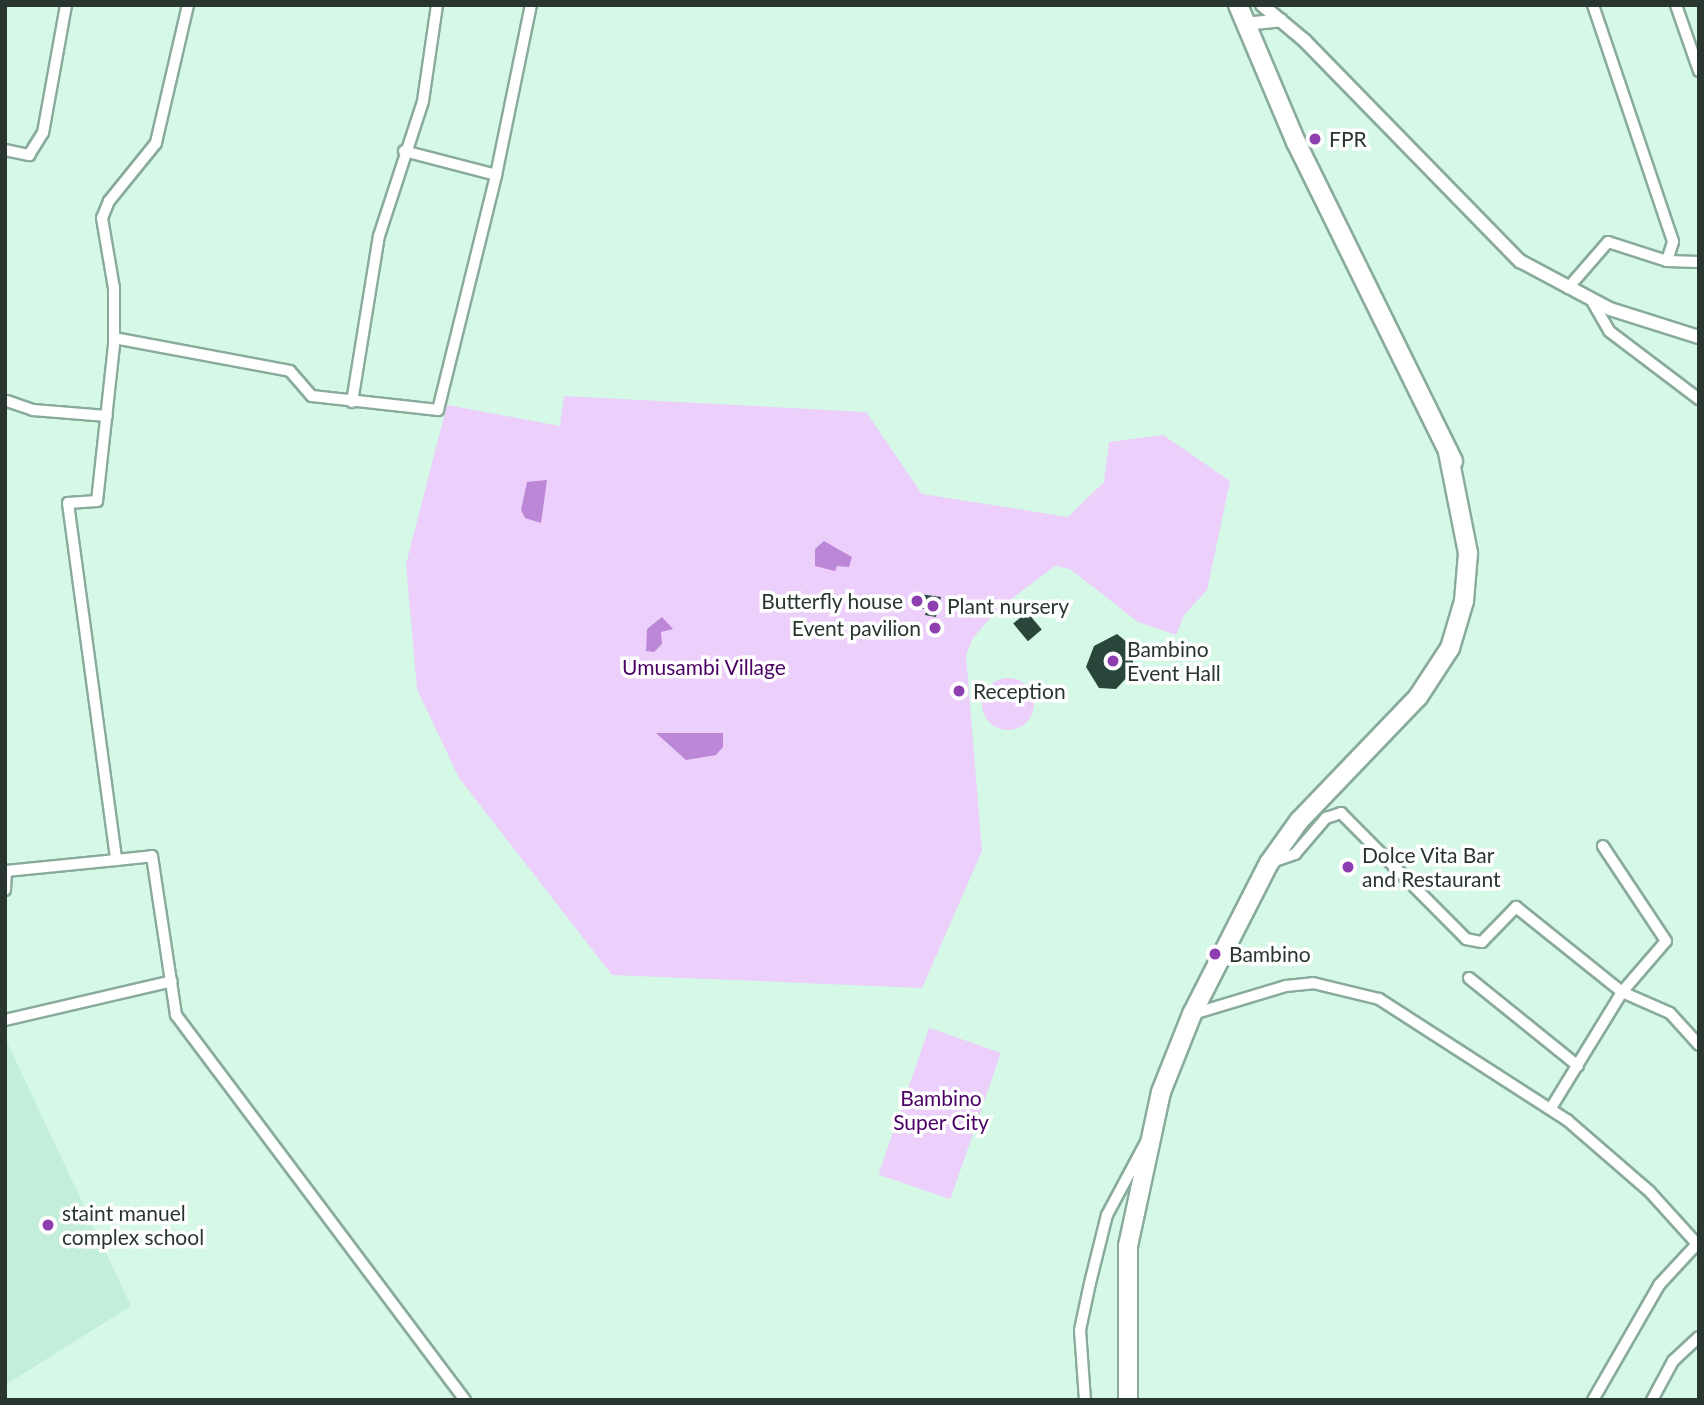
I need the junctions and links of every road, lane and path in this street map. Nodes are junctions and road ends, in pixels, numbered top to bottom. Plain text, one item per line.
1 (66, 5) edge
2 (188, 5) edge
3 (437, 5) edge
4 (531, 5) edge
5 (1238, 5) edge
6 (1262, 5) edge
7 (1593, 5) edge
8 (1676, 5) edge
9 (1281, 20) junction
10 (1245, 24) junction
11 (1699, 71) edge
12 (5, 150) edge
13 (404, 151) junction
14 (496, 174) junction
15 (1667, 261) junction
16 (1699, 262) edge
17 (1568, 288) junction
18 (1592, 301) junction
19 (1699, 337) edge
20 (114, 338) junction
21 (1699, 399) edge
22 (7, 401) edge
23 (352, 402) junction
24 (107, 416) junction
25 (1603, 846) dead end
26 (116, 860) junction
27 (1269, 863) junction
28 (5, 890) edge
29 (1469, 978) dead end
30 (172, 981) junction
31 (1622, 992) junction
32 (1192, 1014) junction
33 (5, 1020) edge
34 (1699, 1045) edge
35 (1578, 1066) junction
36 (1551, 1108) junction
37 (1148, 1139) junction
38 (1698, 1245) edge
39 (1699, 1338) edge
40 (465, 1400) edge
41 (1084, 1400) edge
42 (1128, 1400) edge
43 (1593, 1400) edge
44 (1652, 1400) edge

1 - 12 street
2 - 20 street
3 - 13 street
4 - 14 street
5 - 10 highway
6 - 9 street
7 - 15 street
8 - 11 street
9 - 10 street
9 - 17 street
10 - 27 highway
13 - 14 street
13 - 23 street
14 - 23 street
15 - 16 street
15 - 17 street
17 - 18 street
18 - 19 street
18 - 21 street
20 - 23 street
20 - 24 street
22 - 24 street
24 - 26 street
25 - 31 street
26 - 28 street
26 - 30 street
27 - 31 street
27 - 32 highway
29 - 35 street
30 - 33 street
30 - 40 street
31 - 34 street
31 - 35 street
32 - 36 street
32 - 37 highway
35 - 36 street
36 - 38 street
37 - 41 street
37 - 42 highway
38 - 43 street
39 - 44 street

